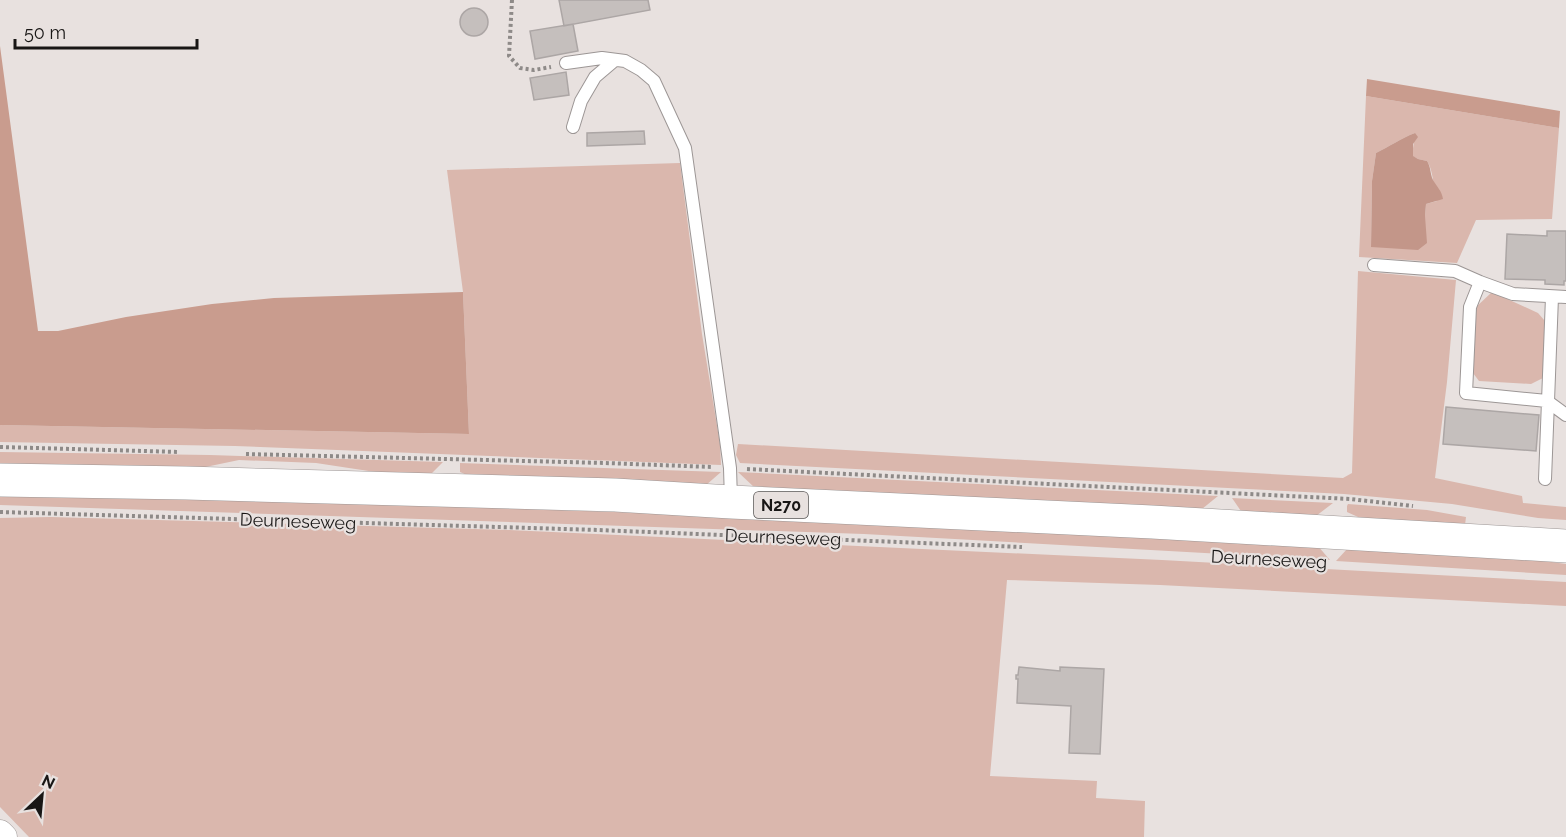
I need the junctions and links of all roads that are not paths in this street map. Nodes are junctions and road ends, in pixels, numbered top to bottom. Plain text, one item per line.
1 (615, 60) junction
2 (566, 63) road end
3 (573, 127) dead end
4 (1374, 265) dead end
5 (1480, 282) junction
6 (1551, 297) junction
7 (1566, 297) edge
8 (1547, 401) junction
9 (1566, 416) edge
10 (1545, 479) dead end
11 (0, 480) edge
12 (731, 502) junction
13 (1564, 547) edge
14 (0, 833) edge
15 (4, 837) edge

1 - 2 lane
1 - 3 lane
1 - 12 lane
4 - 5 lane
5 - 6 lane
5 - 8 lane
6 - 7 lane
6 - 8 lane
8 - 9 lane
8 - 10 lane
11 - 12 main road, Deurneseweg / N270
12 - 13 main road, Deurneseweg / N270
14 - 15 street

